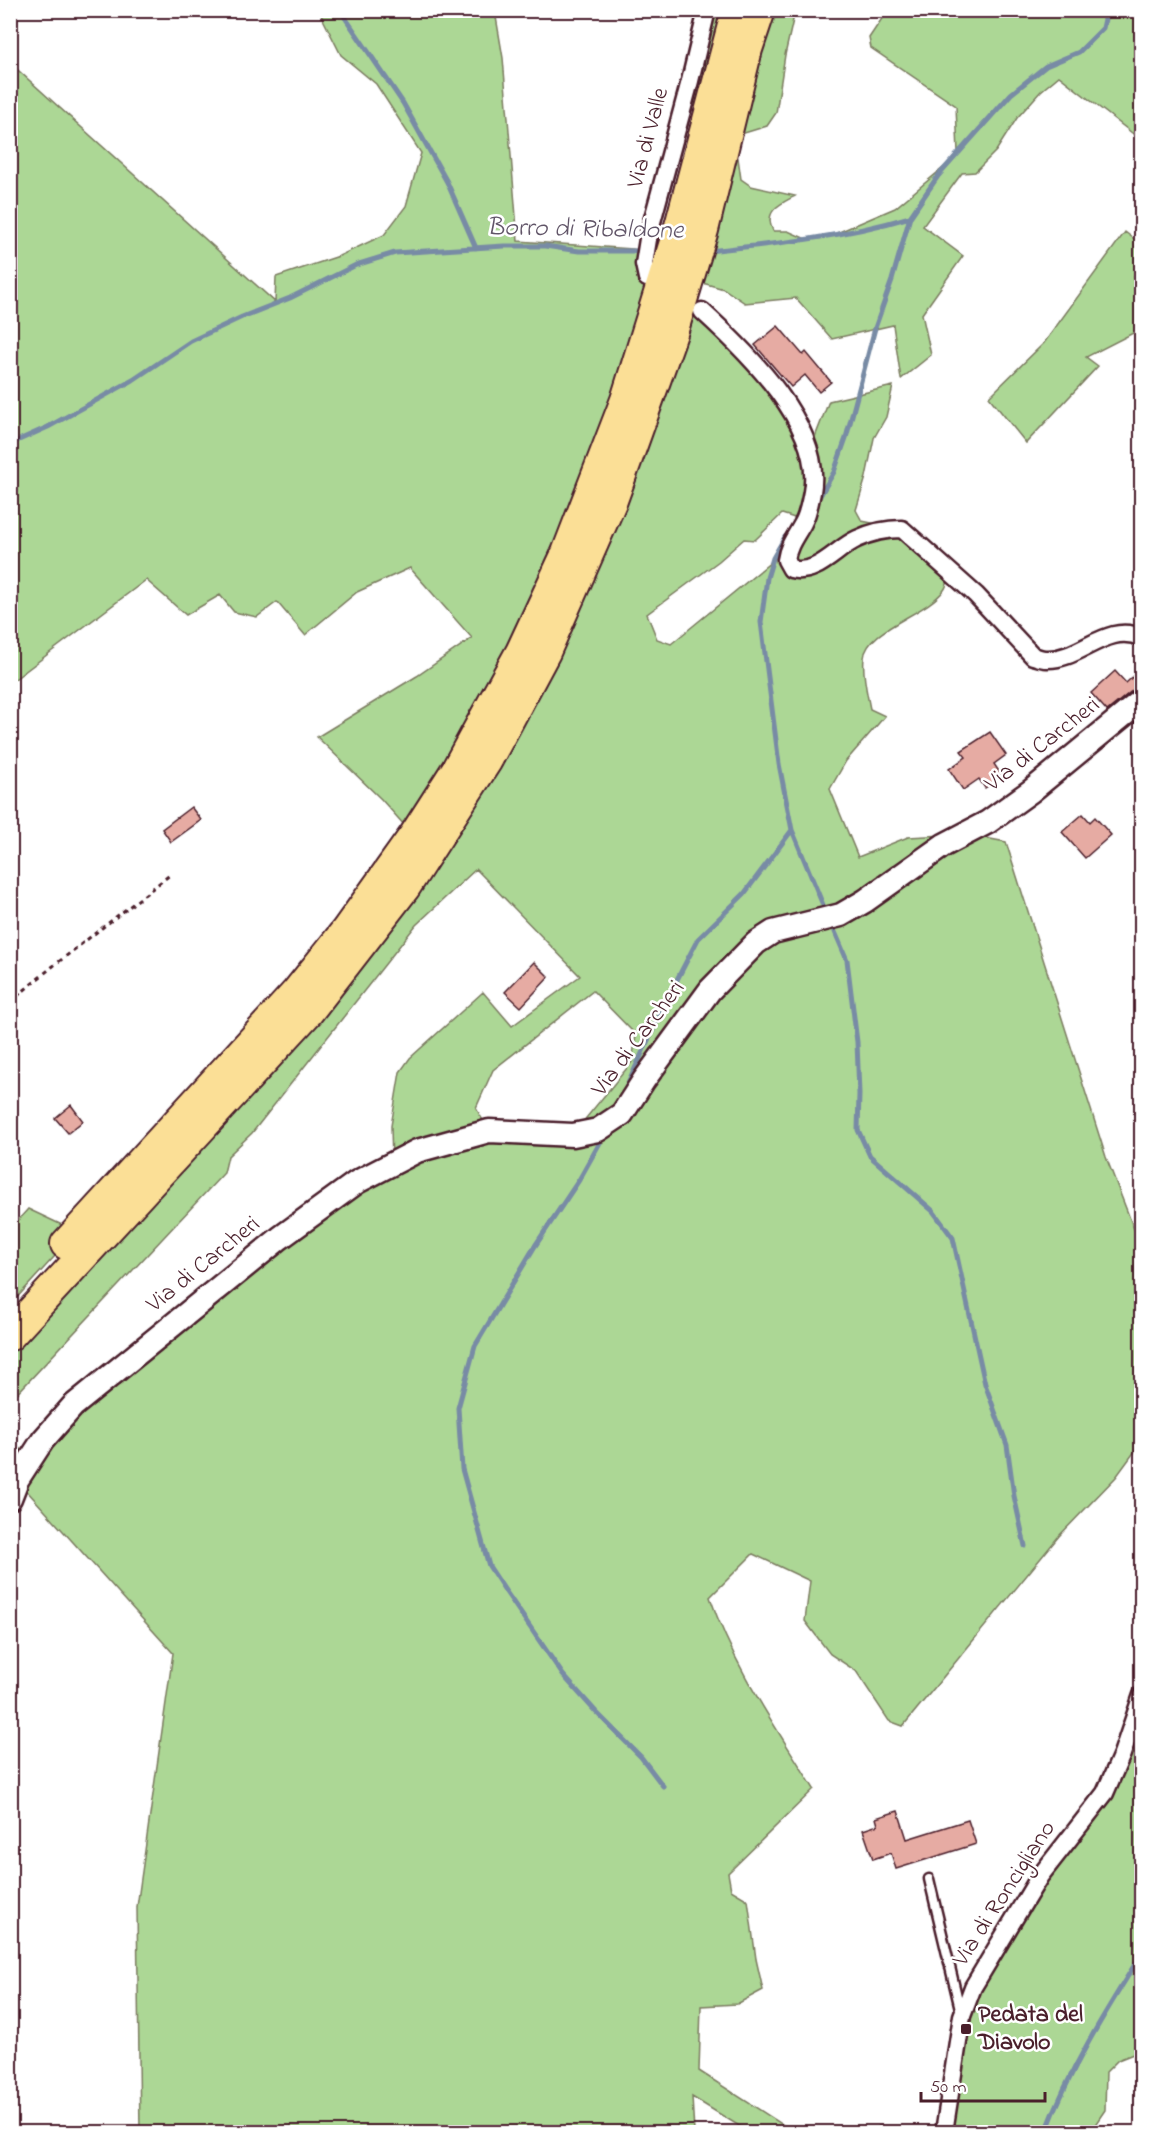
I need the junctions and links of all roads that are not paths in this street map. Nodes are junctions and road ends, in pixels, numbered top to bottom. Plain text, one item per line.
1 (707, 10) edge
2 (737, 10) edge
3 (760, 10) edge
4 (647, 278) dead end
5 (702, 311) dead end
6 (1142, 638) edge
7 (1142, 700) edge
8 (10, 1304) edge
9 (10, 1335) edge
10 (10, 1498) edge
11 (1142, 1695) edge
12 (929, 1879) dead end
13 (962, 2016) junction
14 (944, 2133) edge

1 - 4 street, Via di Valle
2 - 8 highway
3 - 9 highway
5 - 6 street
7 - 10 street, Via di Carcheri
11 - 13 street, Via di Roncigliano
12 - 13 lane
13 - 14 street, Via di Roncigliano

